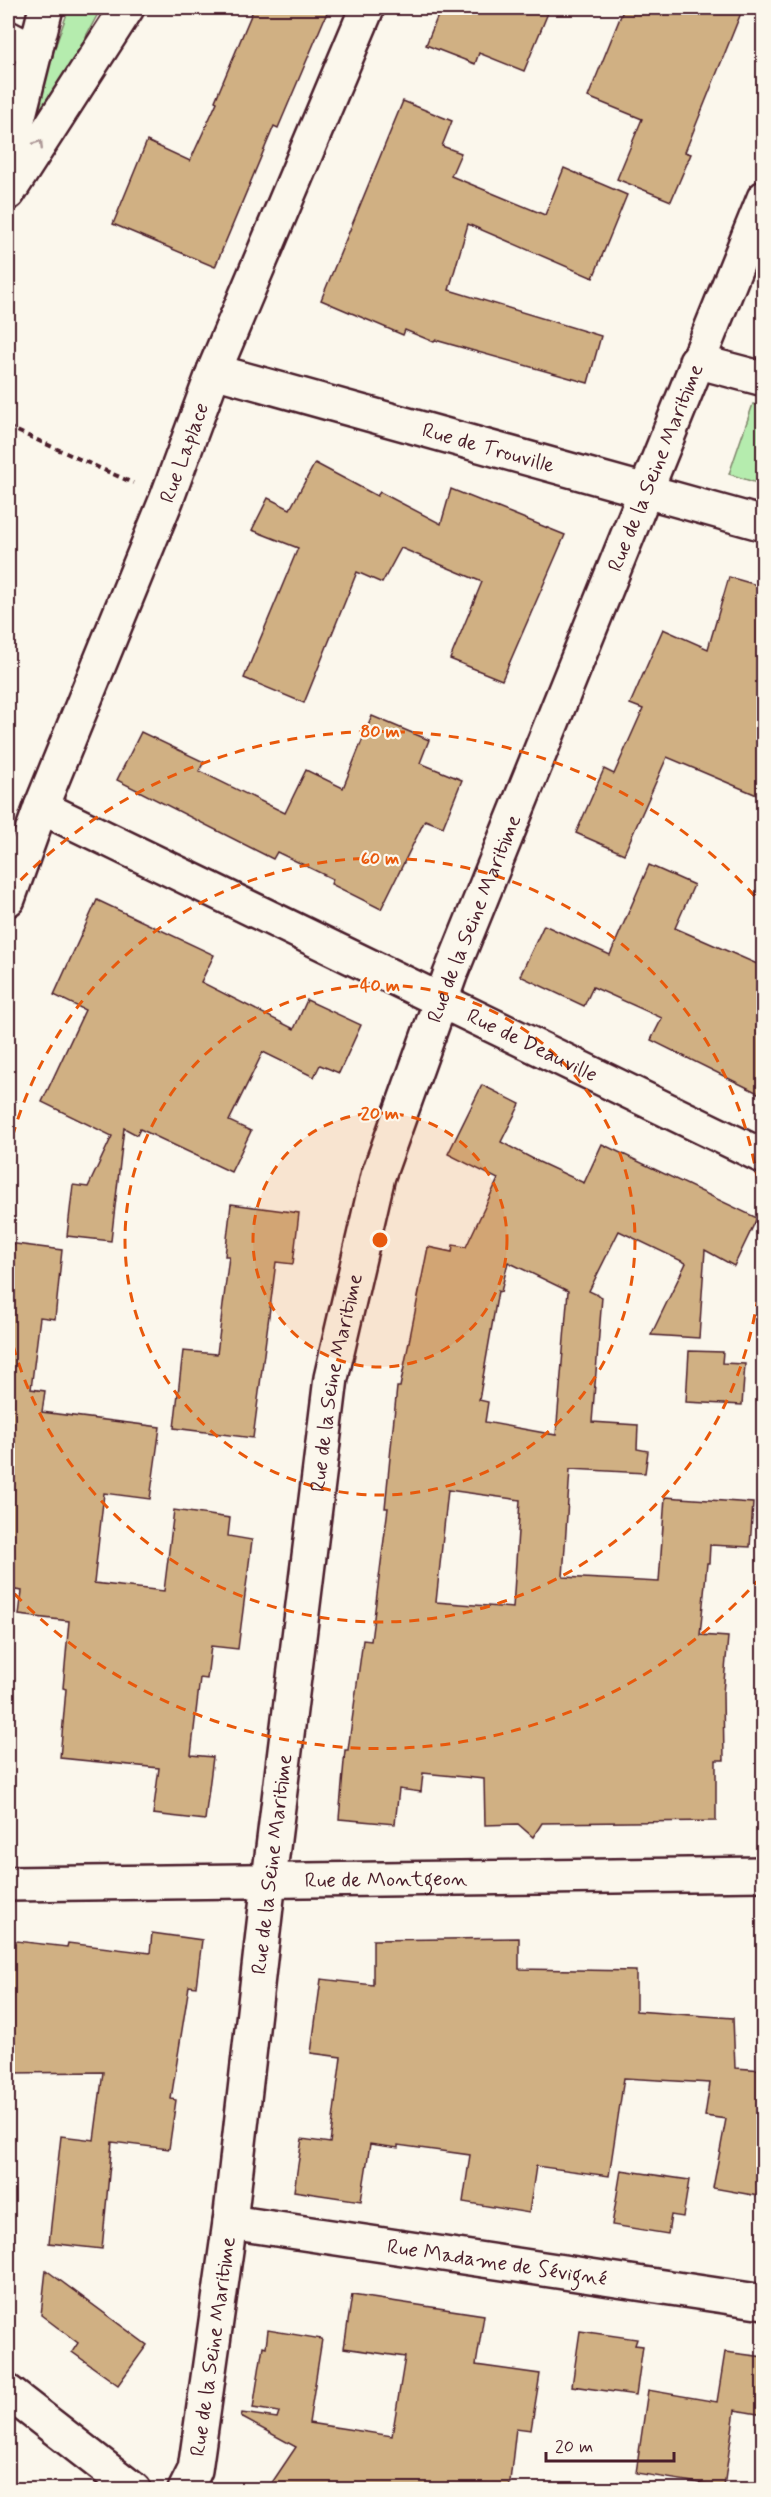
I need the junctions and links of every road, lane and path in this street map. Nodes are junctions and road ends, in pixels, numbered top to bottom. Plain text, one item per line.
1 (46, 8) edge
2 (127, 8) edge
3 (367, 8) edge
4 (21, 45) edge
5 (8, 159) edge
6 (8, 193) edge
7 (764, 198) edge
8 (696, 361) junction
9 (214, 371) junction
10 (764, 379) edge
11 (8, 428) edge
12 (644, 490) junction
13 (167, 498) junction
14 (764, 524) edge
15 (41, 807) junction
16 (8, 899) edge
17 (440, 1000) junction
18 (764, 1157) edge
19 (764, 1874) edge
20 (268, 1881) junction
21 (8, 1884) edge
22 (230, 2222) junction
23 (764, 2302) edge
24 (8, 2392) edge
25 (134, 2490) edge
26 (185, 2490) edge

1 - 4 street
6 -> 2 street
3 - 9 street, Rue Laplace
4 - 5 street
7 - 8 street, Rue de la Seine Maritime
8 - 10 street
8 - 12 street, Rue de la Seine Maritime
9 - 12 street, Rue de Trouville
9 - 13 street, Rue Laplace
11 - 13 path
12 - 14 street, Rue de Trouville
12 - 17 street, Rue de la Seine Maritime
13 - 15 street, Rue Laplace
15 - 16 street, Rue Laplace
15 - 17 street, Rue de Deauville
17 - 18 street, Rue de Deauville
17 - 20 street, Rue de la Seine Maritime
19 - 20 street, Rue de Montgeon
20 - 21 street, Rue de Montgeon
20 - 22 street, Rue de la Seine Maritime
22 - 23 street, Rue Madame de Sévigné
22 - 26 street, Rue de la Seine Maritime
24 - 25 street

